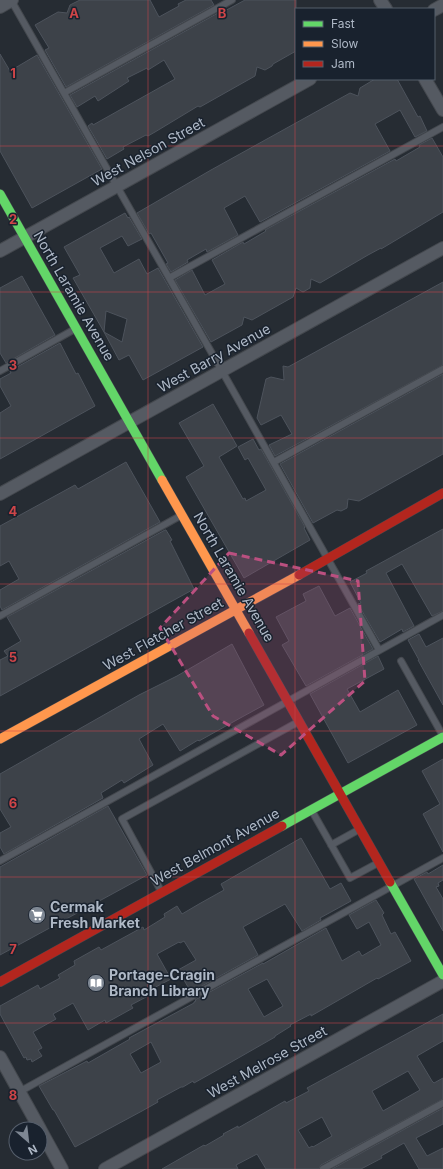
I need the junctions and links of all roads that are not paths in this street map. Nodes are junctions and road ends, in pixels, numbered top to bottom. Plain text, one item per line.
1 (12, 0) edge
2 (232, 0) edge
3 (0, 7) edge
4 (308, 80) edge
5 (426, 80) edge
6 (64, 93) junction
7 (443, 110) edge
8 (443, 126) edge
9 (117, 187) junction
10 (0, 194) edge
11 (25, 238) junction
12 (443, 248) edge
13 (0, 251) edge
14 (169, 278) junction
15 (76, 328) junction
16 (443, 369) edge
17 (0, 371) edge
18 (222, 371) junction
19 (130, 422) junction
20 (274, 462) junction
21 (443, 493) edge
22 (0, 494) edge
23 (182, 515) junction
24 (328, 558) junction
25 (236, 610) junction
26 (443, 615) edge
27 (0, 616) edge
28 (379, 650) junction
29 (402, 661) dead end
30 (288, 701) junction
31 (299, 722) junction
32 (443, 736) edge
33 (0, 740) edge
34 (341, 794) junction
35 (311, 810) junction
36 (360, 828) junction
37 (332, 845) junction
38 (443, 858) edge
39 (0, 860) edge
40 (380, 862) junction
41 (393, 886) junction
42 (162, 892) junction
43 (443, 975) edge
44 (443, 981) edge
45 (0, 982) edge
46 (0, 1057) edge
47 (19, 1092) junction
48 (443, 1103) edge
49 (35, 1121) edge
50 (48, 1144) edge
51 (62, 1169) edge
52 (105, 1169) edge
53 (323, 1169) edge

1 - 3 street
1 - 6 lane
2 - 6 lane
4 - 9 street, West Nelson Street
5 - 7 street
6 - 9 lane
8 - 14 lane
9 - 11 street, West Nelson Street
9 - 14 lane
10 - 11 street, North Laramie Avenue
11 - 13 street, West Nelson Street
11 - 15 street, North Laramie Avenue
12 - 18 street, West Barry Avenue
14 - 18 lane
15 - 17 lane
15 - 19 street, North Laramie Avenue
16 - 20 lane
18 - 19 street, West Barry Avenue
18 - 20 lane
19 - 22 street, West Barry Avenue
19 - 23 street, North Laramie Avenue
20 - 24 lane
21 - 24 street, West Fletcher Street
23 - 25 street, North Laramie Avenue
23 - 27 lane
24 - 25 street, West Fletcher Street
24 - 28 lane
25 - 30 street, North Laramie Avenue
25 - 33 street, West Fletcher Street
26 - 28 lane
28 - 30 lane
29 - 32 lane
30 - 31 street, North Laramie Avenue
30 - 39 lane
31 - 34 street, North Laramie Avenue
31 - 42 lane
32 - 34 street, West Belmont Avenue
34 - 35 street, West Belmont Avenue
34 - 36 street, North Laramie Avenue
35 - 37 lane
35 - 42 street, West Belmont Avenue
36 - 37 lane
36 - 40 street, North Laramie Avenue
37 - 40 lane
38 - 41 lane
40 - 41 street, North Laramie Avenue
41 - 43 street, North Laramie Avenue
41 - 47 lane
42 - 45 street, West Belmont Avenue
44 - 52 street, West Melrose Street
46 - 47 street
47 - 49 street
48 - 53 lane
50 - 51 street

